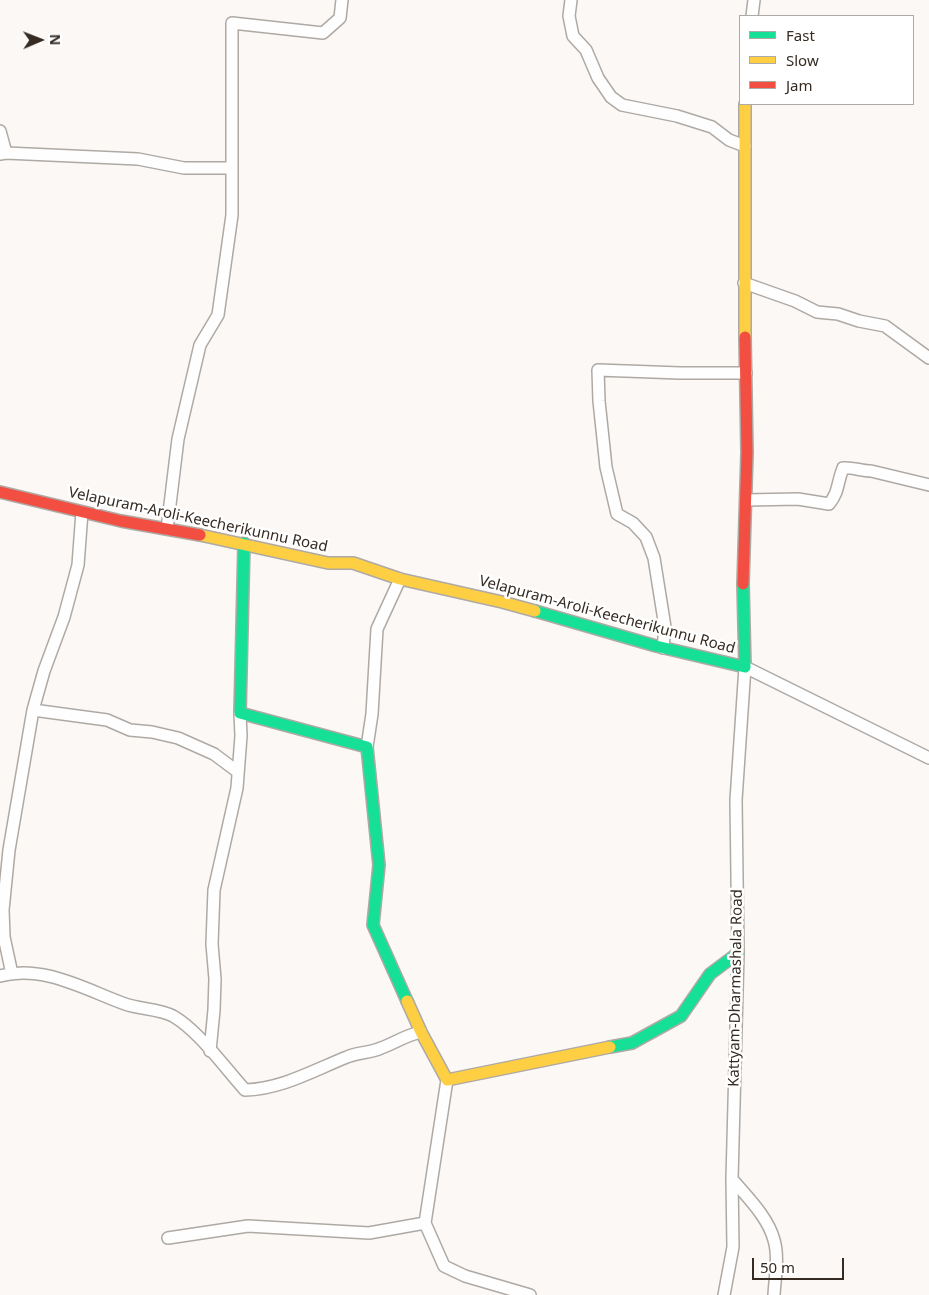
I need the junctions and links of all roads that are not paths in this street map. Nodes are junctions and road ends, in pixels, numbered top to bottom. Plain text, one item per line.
1 (342, 0) edge
2 (571, 0) edge
3 (754, 0) edge
4 (752, 15) edge
5 (745, 105) edge
6 (0, 131) edge
7 (745, 146) junction
8 (3, 154) edge
9 (231, 168) junction
10 (744, 284) junction
11 (929, 358) edge
12 (746, 373) junction
13 (929, 485) edge
14 (0, 492) edge
15 (746, 500) junction
16 (82, 512) junction
17 (167, 529) junction
18 (244, 543) junction
19 (400, 579) junction
20 (662, 648) junction
21 (745, 666) junction
22 (33, 710) junction
23 (240, 713) junction
24 (366, 747) junction
25 (929, 758) edge
26 (238, 772) junction
27 (738, 953) junction
28 (6, 975) edge
29 (420, 1032) junction
30 (210, 1051) junction
31 (447, 1080) junction
32 (732, 1179) junction
33 (425, 1223) junction
34 (168, 1238) dead end
35 (530, 1295) edge
36 (724, 1295) edge
37 (774, 1295) edge

1 - 9 street
2 - 7 street
3 - 4 street
5 - 7 street, Velapuram-Aroli-Keecherikunnu Road
6 - 8 street
7 - 10 street, Velapuram-Aroli-Keecherikunnu Road
8 - 9 street
9 - 17 street
10 - 11 street
10 - 12 street, Velapuram-Aroli-Keecherikunnu Road
12 - 15 street, Velapuram-Aroli-Keecherikunnu Road
12 - 20 street
13 - 15 street
14 - 16 street, Velapuram-Aroli-Keecherikunnu Road
15 - 21 street, Velapuram-Aroli-Keecherikunnu Road
16 - 17 street, Velapuram-Aroli-Keecherikunnu Road
16 - 22 street
17 - 18 street, Velapuram-Aroli-Keecherikunnu Road
18 - 19 street, Velapuram-Aroli-Keecherikunnu Road
18 - 23 street
19 - 20 street, Velapuram-Aroli-Keecherikunnu Road
19 - 24 street
20 - 21 street, Velapuram-Aroli-Keecherikunnu Road
21 - 25 street
21 - 27 street, Kattyam-Dharmashala Road
22 - 26 street
22 - 28 street
23 - 24 street
23 - 26 street
24 - 29 street
26 - 30 street
27 - 31 street
27 - 32 street, Kattyam-Dharmashala Road
28 - 30 street
29 - 30 street
29 - 31 street
31 - 33 street
32 - 36 street, Kattyam-Dharmashala Road
32 - 37 street
33 - 34 street
33 - 35 street

